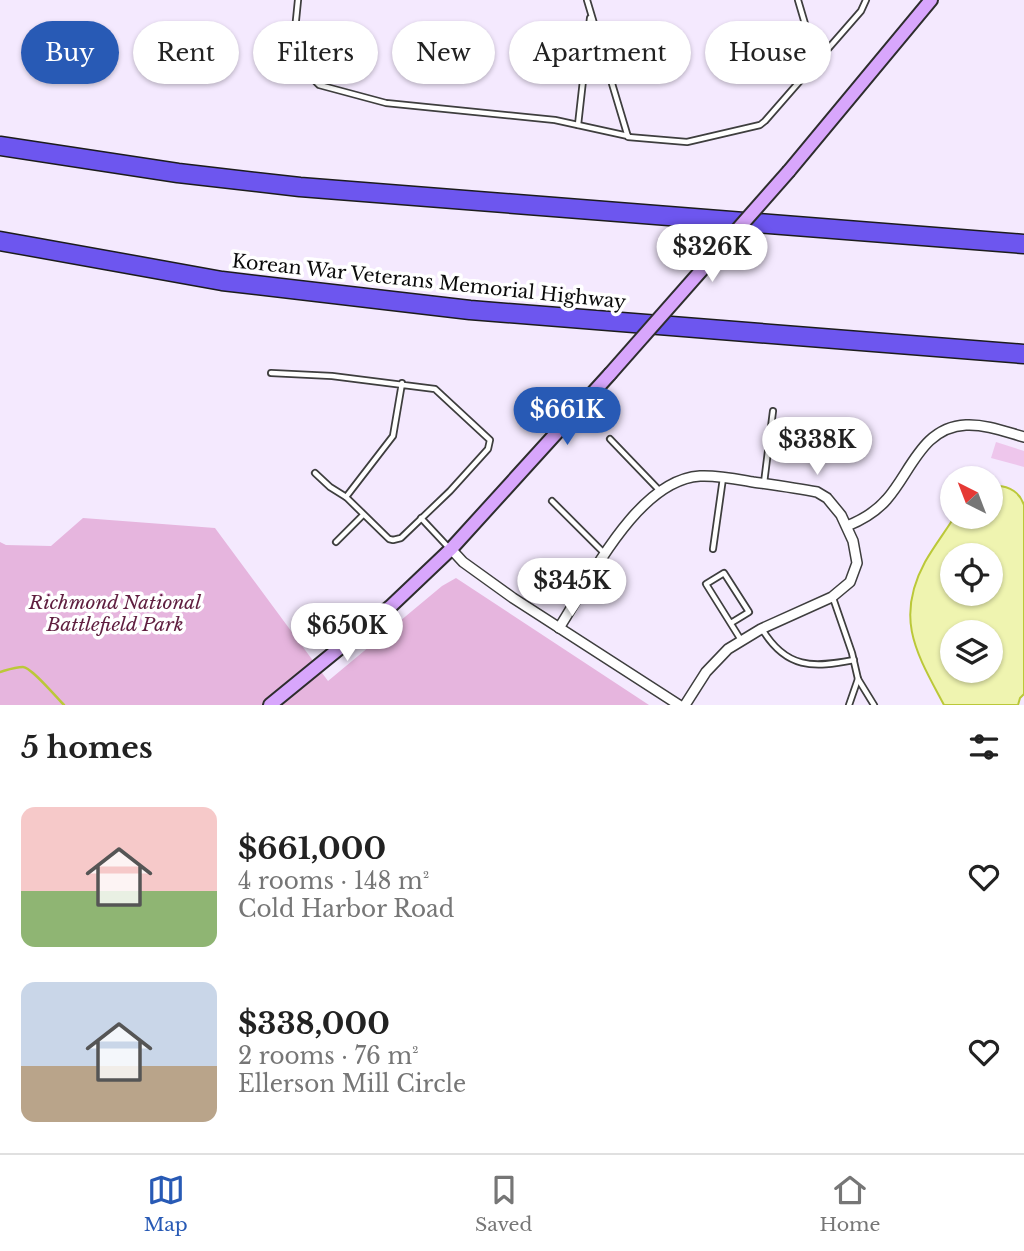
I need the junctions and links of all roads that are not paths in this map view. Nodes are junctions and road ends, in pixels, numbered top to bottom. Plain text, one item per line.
1 (298, 0) edge
2 (587, 0) edge
3 (798, 0) edge
4 (866, 0) edge
5 (931, 0) edge
6 (591, 14) junction
7 (804, 21) edge
8 (831, 46) edge
9 (797, 84) edge
10 (578, 125) junction
11 (0, 133) edge
12 (628, 137) junction
13 (0, 146) edge
14 (64, 156) junction
15 (0, 241) edge
16 (1024, 244) edge
17 (1024, 354) edge
18 (271, 373) dead end
19 (401, 383) junction
20 (773, 411) dead end
21 (1024, 437) edge
22 (610, 439) dead end
23 (315, 473) dead end
24 (723, 477) junction
25 (764, 484) junction
26 (659, 490) junction
27 (345, 496) junction
28 (552, 501) dead end
29 (363, 515) junction
30 (421, 518) junction
31 (847, 526) junction
32 (336, 542) dead end
33 (713, 549) dead end
34 (451, 550) junction
35 (606, 554) junction
36 (832, 597) junction
37 (731, 623) junction
38 (559, 628) junction
39 (761, 629) junction
40 (741, 640) junction
41 (854, 660) junction
42 (858, 679) junction
43 (270, 705) edge
44 (679, 705) edge
45 (685, 705) edge
46 (849, 705) edge
47 (874, 705) edge

1 - 10 lane
2 - 6 lane
3 - 7 lane
4 - 8 lane
5 - 34 main road, bridge
6 - 10 lane
6 - 12 lane
9 - 12 lane
10 - 12 lane
11 - 14 highway
13 - 14 highway
14 - 16 highway
15 - 17 highway, Korean War Veterans Memorial Highway
18 - 19 lane
19 - 27 lane
19 - 30 lane
20 - 25 lane
21 - 31 street
22 - 26 lane
23 - 27 lane
24 - 25 street
24 - 26 street
24 - 33 lane
25 - 31 street
26 - 35 street
27 - 29 lane
28 - 35 lane
29 - 30 lane
29 - 32 lane
30 - 34 lane
31 - 36 street
34 - 38 street
34 - 43 main road
35 - 38 street
36 - 39 street
36 - 41 lane
37 - 37 lane
37 - 40 lane
38 - 44 street
39 - 40 street
39 - 41 lane
40 - 45 street
41 - 42 lane
42 - 46 lane
42 - 47 lane

